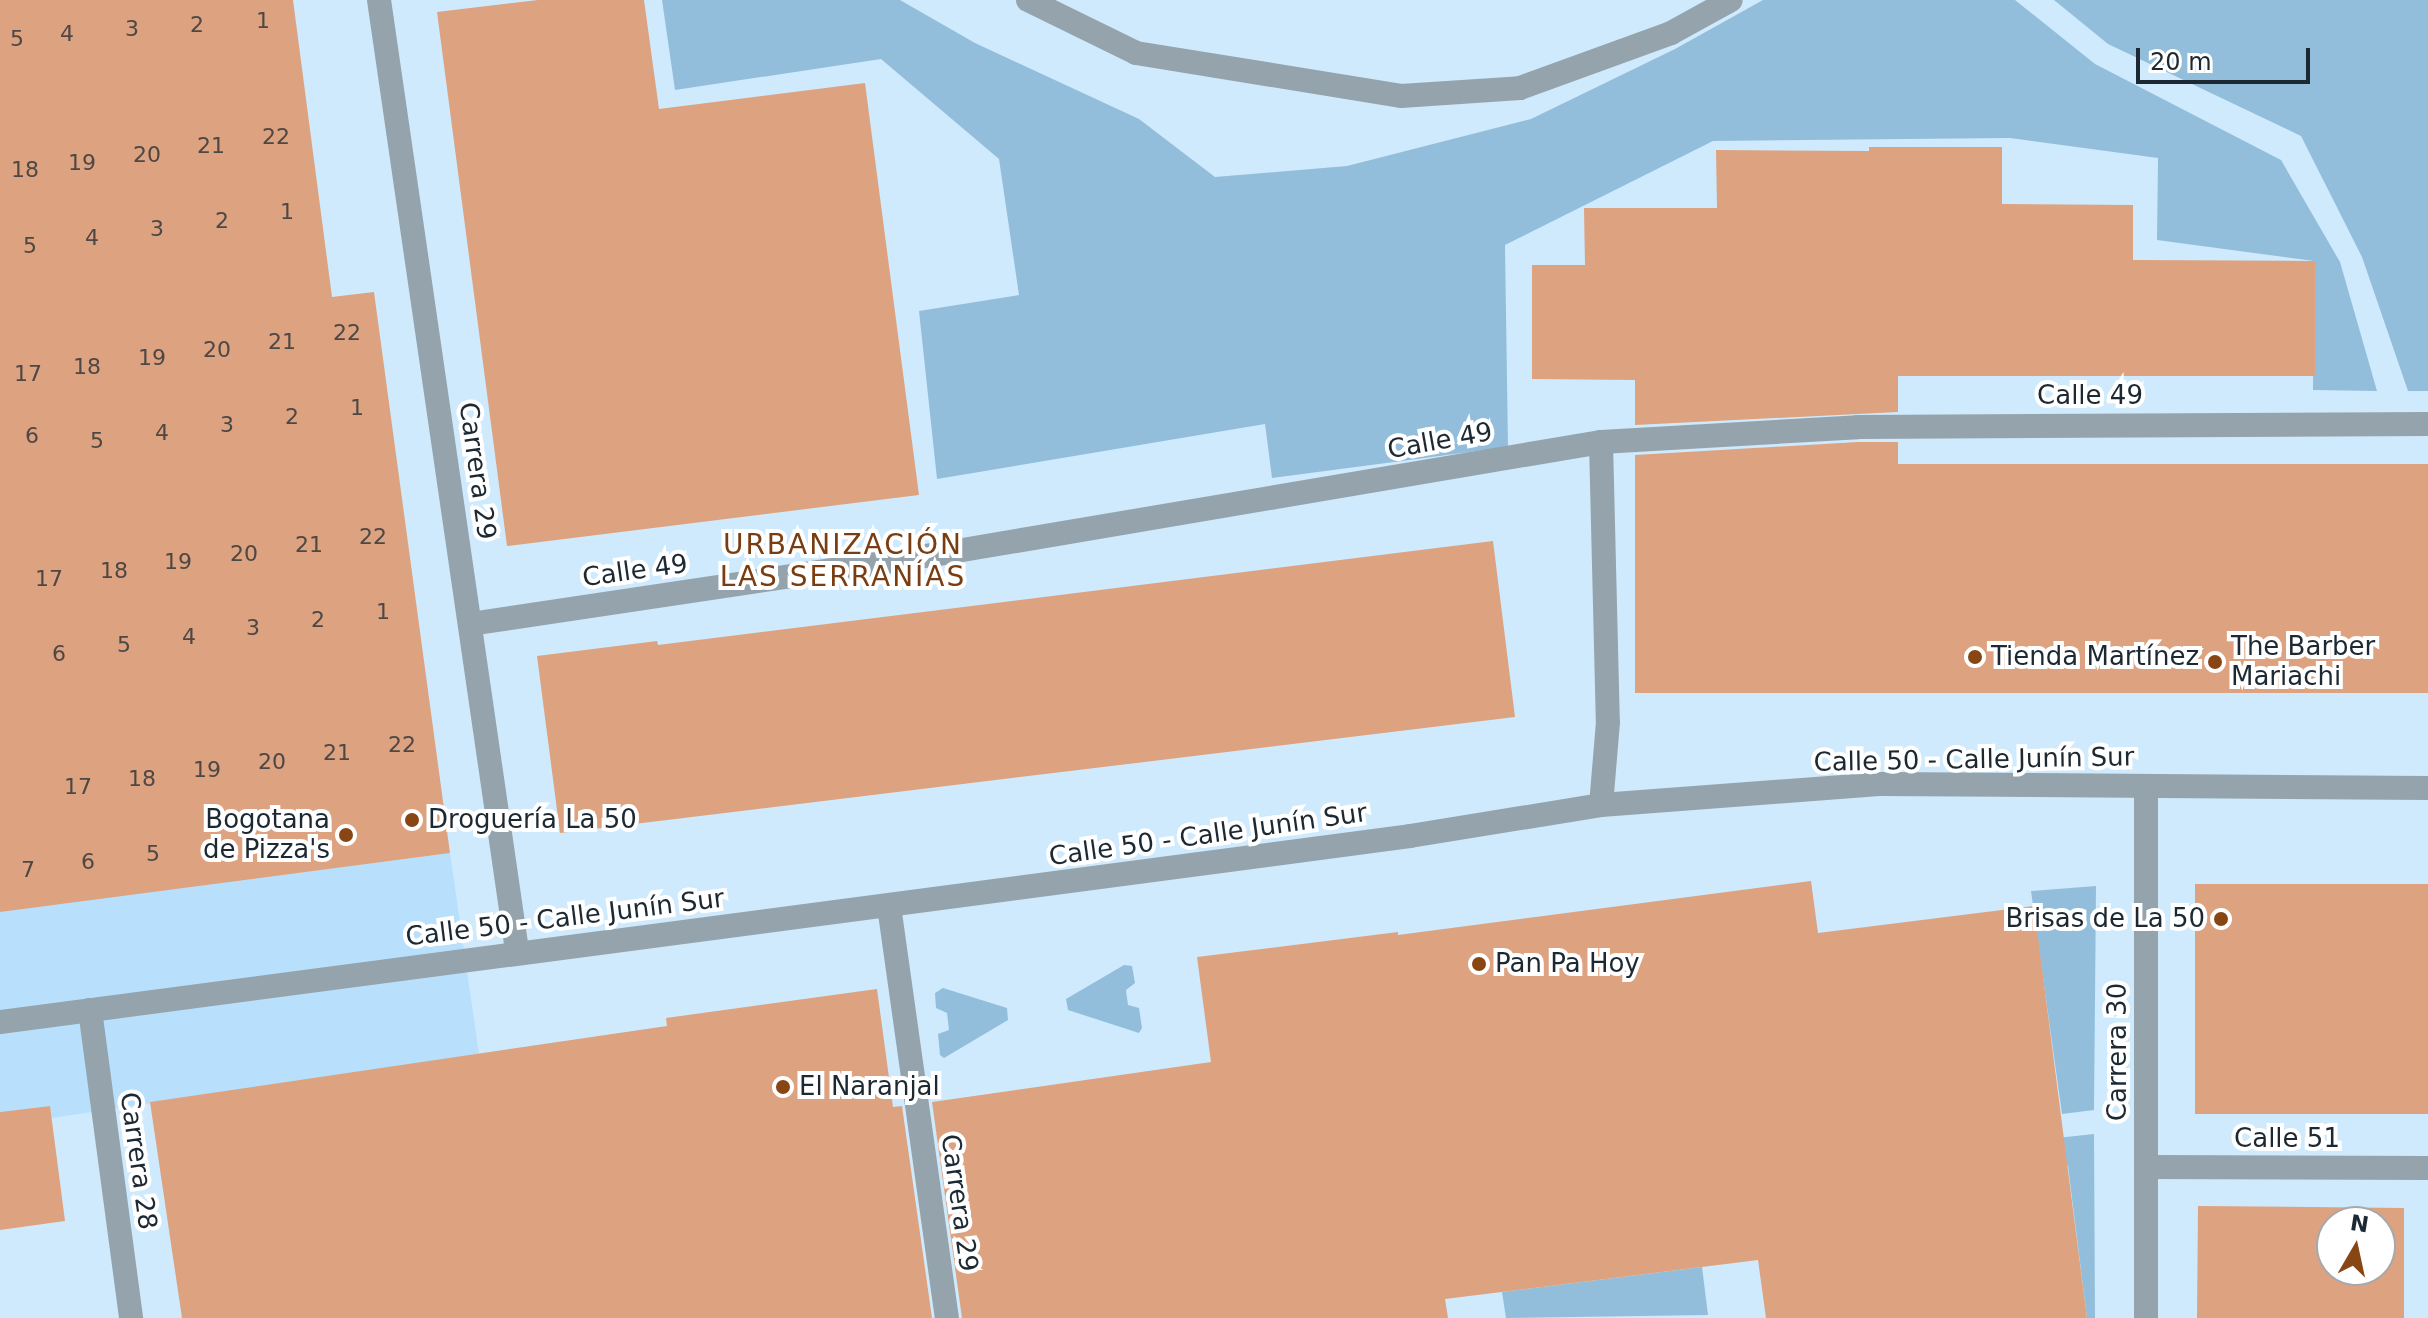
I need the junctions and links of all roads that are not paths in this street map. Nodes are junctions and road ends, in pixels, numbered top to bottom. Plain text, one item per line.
1 (379, 0) edge
2 (1028, 0) edge
3 (1731, 0) edge
4 (2428, 424) edge
5 (1601, 442) junction
6 (470, 624) junction
7 (2146, 786) junction
8 (2428, 788) edge
9 (1601, 805) junction
10 (889, 906) junction
11 (517, 951) junction
12 (90, 1010) junction
13 (0, 1022) edge
14 (2147, 1167) junction
15 (2428, 1168) edge
16 (131, 1318) edge
17 (947, 1318) edge
18 (2146, 1318) edge

1 - 6 street, Carrera 29
2 - 3 street
4 - 5 street, Calle 49
5 - 6 street, Calle 49
5 - 9 street
6 - 11 street, Carrera 29
7 - 8 street, Calle 50 - Calle Junín Sur
7 - 9 street, Calle 50 - Calle Junín Sur
7 - 14 street, Carrera 30
9 - 10 street, Calle 50 - Calle Junín Sur
10 - 11 street, Calle 50 - Calle Junín Sur
10 - 17 street, Carrera 29
11 - 12 street, Calle 50 - Calle Junín Sur
12 - 13 street, Calle 50 - Calle Junín Sur
12 - 16 street, Carrera 28
14 - 15 street, Calle 51
14 - 18 street, Carrera 30

